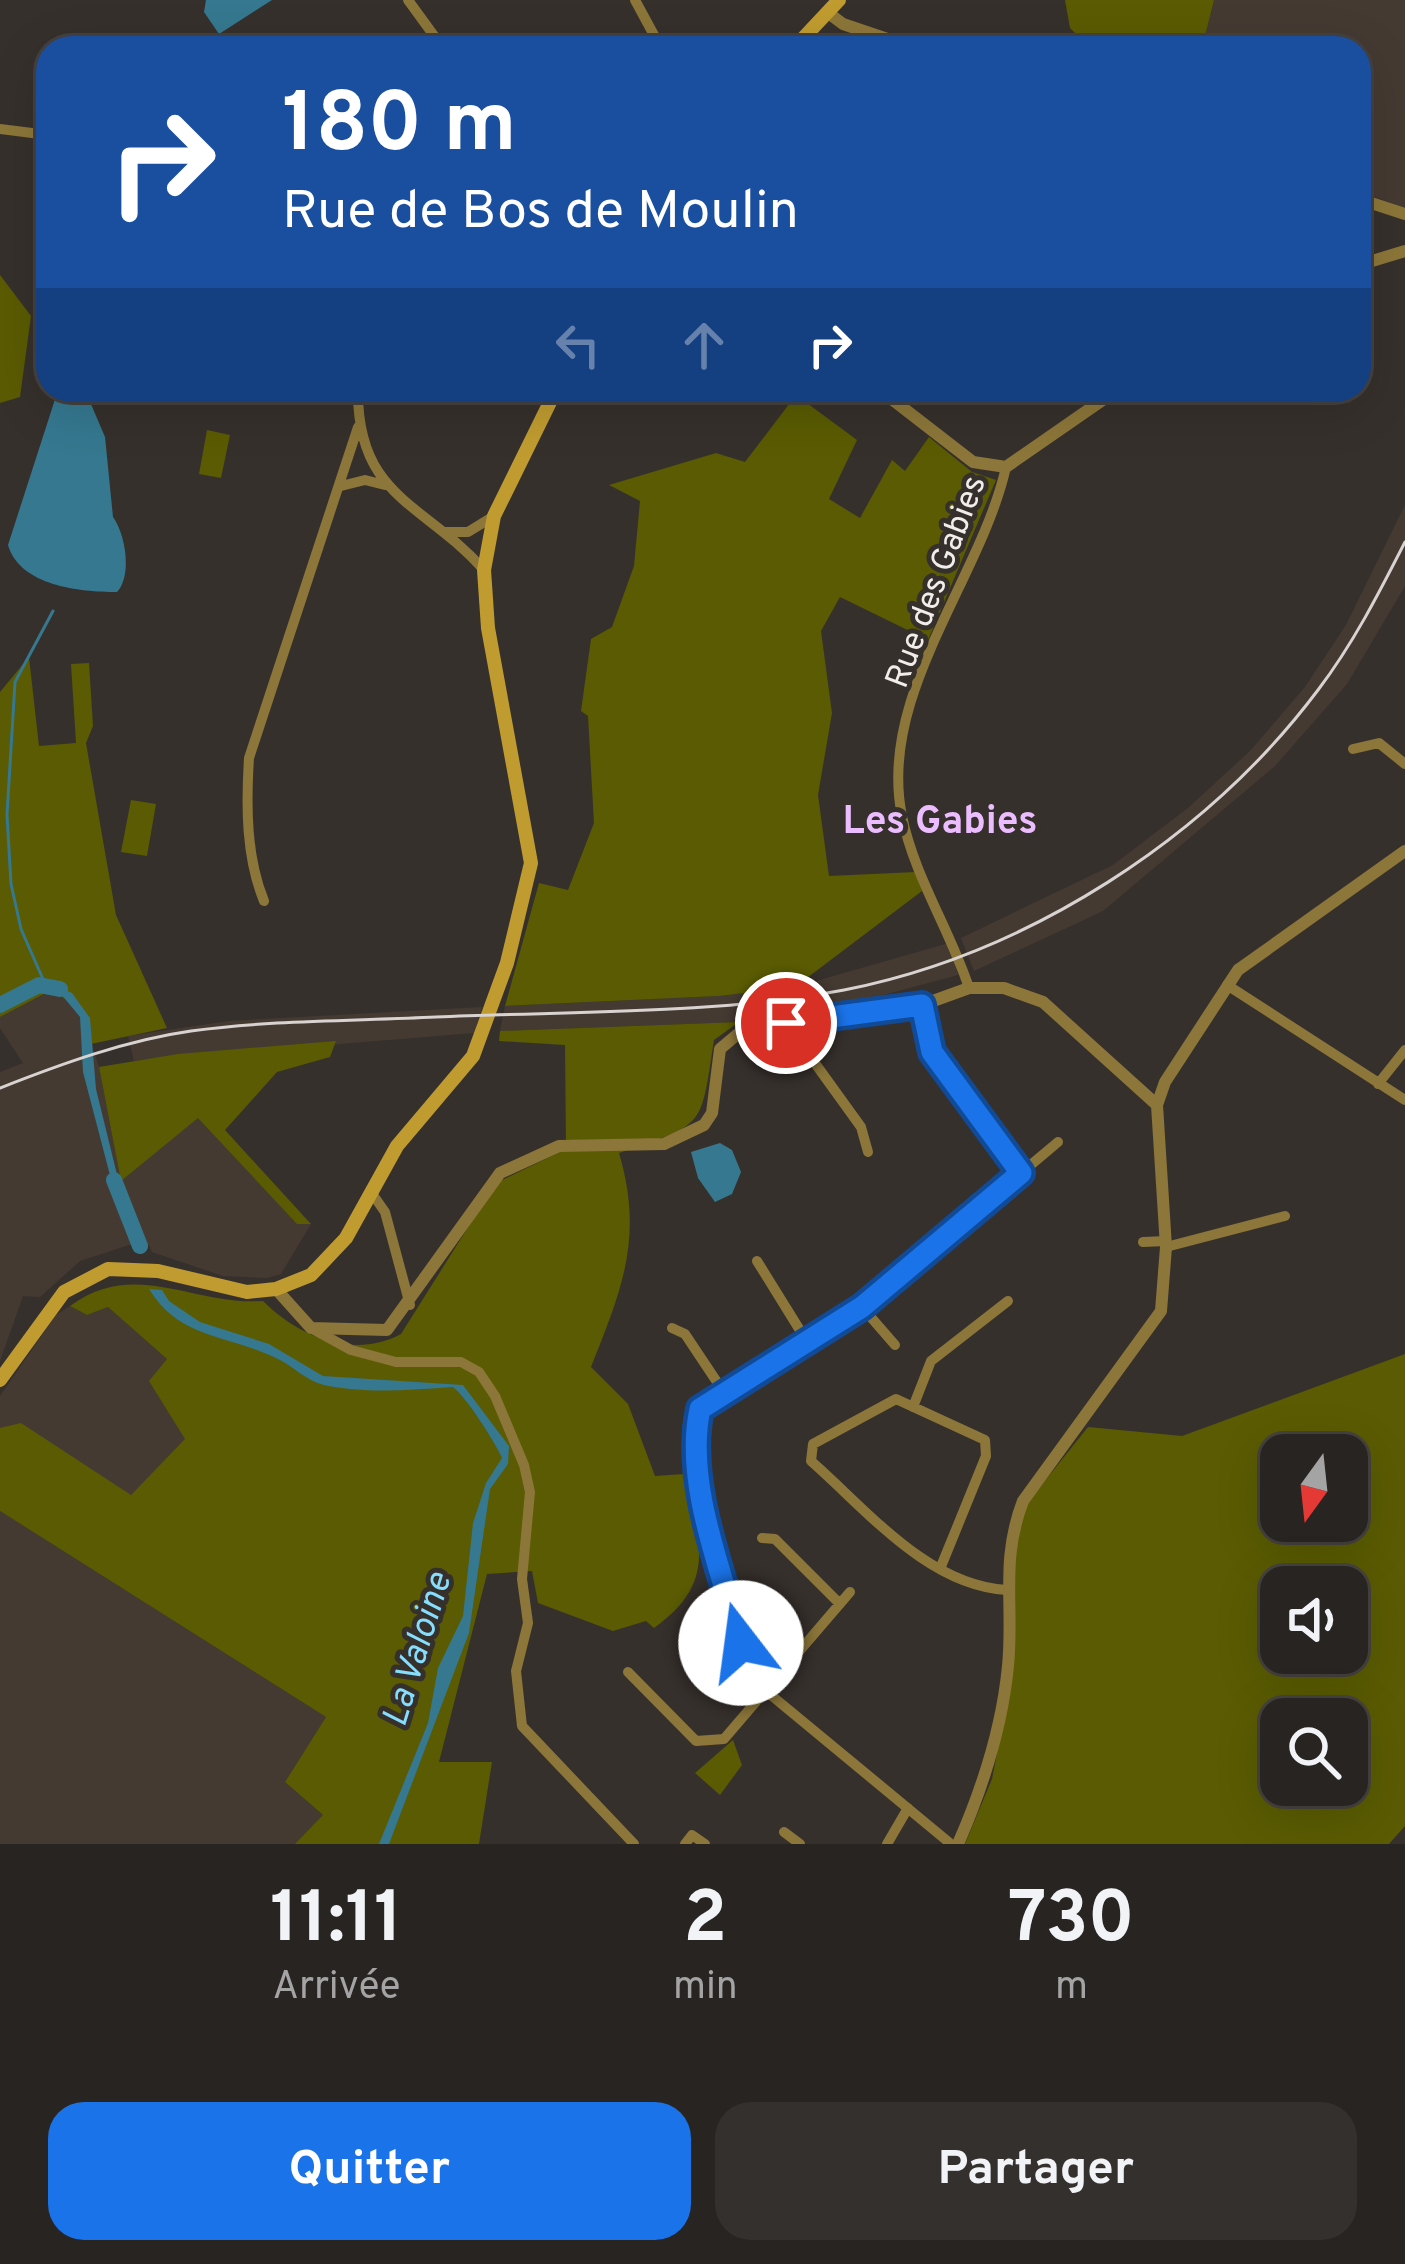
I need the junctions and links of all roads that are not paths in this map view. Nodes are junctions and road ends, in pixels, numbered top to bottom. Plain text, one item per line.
1 (407, 0) edge
2 (635, 0) edge
3 (839, 0) edge
4 (827, 12) junction
5 (434, 36) edge
6 (654, 36) edge
7 (805, 36) edge
8 (878, 36) edge
9 (0, 129) edge
10 (36, 134) edge
11 (1371, 203) edge
12 (1405, 214) edge
13 (1405, 251) edge
14 (1371, 262) edge
15 (358, 402) edge
16 (550, 402) edge
17 (896, 402) edge
18 (1100, 402) edge
19 (358, 427) junction
20 (1006, 467) junction
21 (386, 485) junction
22 (341, 486) junction
23 (494, 516) junction
24 (444, 532) junction
25 (468, 532) junction
26 (488, 542) junction
27 (484, 570) junction
28 (1353, 749) dead end
29 (1405, 764) edge
30 (1405, 851) edge
31 (264, 902) dead end
32 (967, 982) junction
33 (1227, 985) junction
34 (922, 1005) junction
35 (786, 1023) junction
36 (1405, 1050) edge
37 (1378, 1084) junction
38 (1405, 1100) edge
39 (1157, 1105) junction
40 (1058, 1142) dead end
41 (868, 1152) dead end
42 (1021, 1173) junction
43 (371, 1192) junction
44 (1285, 1216) dead end
45 (1143, 1242) dead end
46 (1166, 1244) junction
47 (757, 1261) dead end
48 (276, 1289) junction
49 (1008, 1301) dead end
50 (410, 1305) junction
51 (862, 1307) junction
52 (311, 1328) junction
53 (673, 1328) dead end
54 (806, 1340) junction
55 (895, 1345) dead end
56 (0, 1380) edge
57 (723, 1391) junction
58 (914, 1407) junction
59 (762, 1538) dead end
60 (940, 1569) junction
61 (1007, 1590) junction
62 (850, 1592) dead end
63 (840, 1604) junction
64 (628, 1672) dead end
65 (766, 1691) junction
66 (908, 1808) junction
67 (784, 1832) dead end
68 (634, 1844) edge
69 (685, 1844) edge
70 (705, 1844) edge
71 (800, 1844) edge
72 (887, 1844) edge
73 (954, 1844) edge

1 - 5 street
2 - 6 street
3 - 4 main road
4 - 7 main road
4 - 8 street
9 - 10 street
11 - 12 street
13 - 14 street
15 - 19 street
16 - 23 main road
17 - 20 street
18 - 20 street
19 - 21 street
19 - 22 street
20 - 32 street, Rue des Gabies
21 - 22 street
21 - 24 street
22 - 31 street
23 - 25 street
23 - 26 main road
24 - 25 street
24 - 27 street
25 - 26 street
26 - 27 main road
27 - 43 main road
28 - 29 street
30 - 33 street
32 - 34 street
32 - 39 street
33 - 37 street
33 - 39 street
34 - 35 street
34 - 42 street
35 - 41 street
35 - 50 street
36 - 37 street
37 - 38 street
39 - 46 street
40 - 42 street
42 - 51 street
43 - 48 main road
43 - 50 street
44 - 46 street
45 - 46 street
46 - 61 street
47 - 54 street
48 - 52 street
48 - 56 main road
49 - 58 street
50 - 52 street
51 - 54 street
51 - 55 street
52 - 68 street
53 - 57 street
54 - 57 street
57 - 65 street
58 - 60 street
58 - 60 street
59 - 63 street
60 - 61 street
61 - 73 street
62 - 63 street
63 - 65 street
64 - 65 street
65 - 66 street
66 - 72 street
66 - 73 street
67 - 71 street
69 - 70 street

